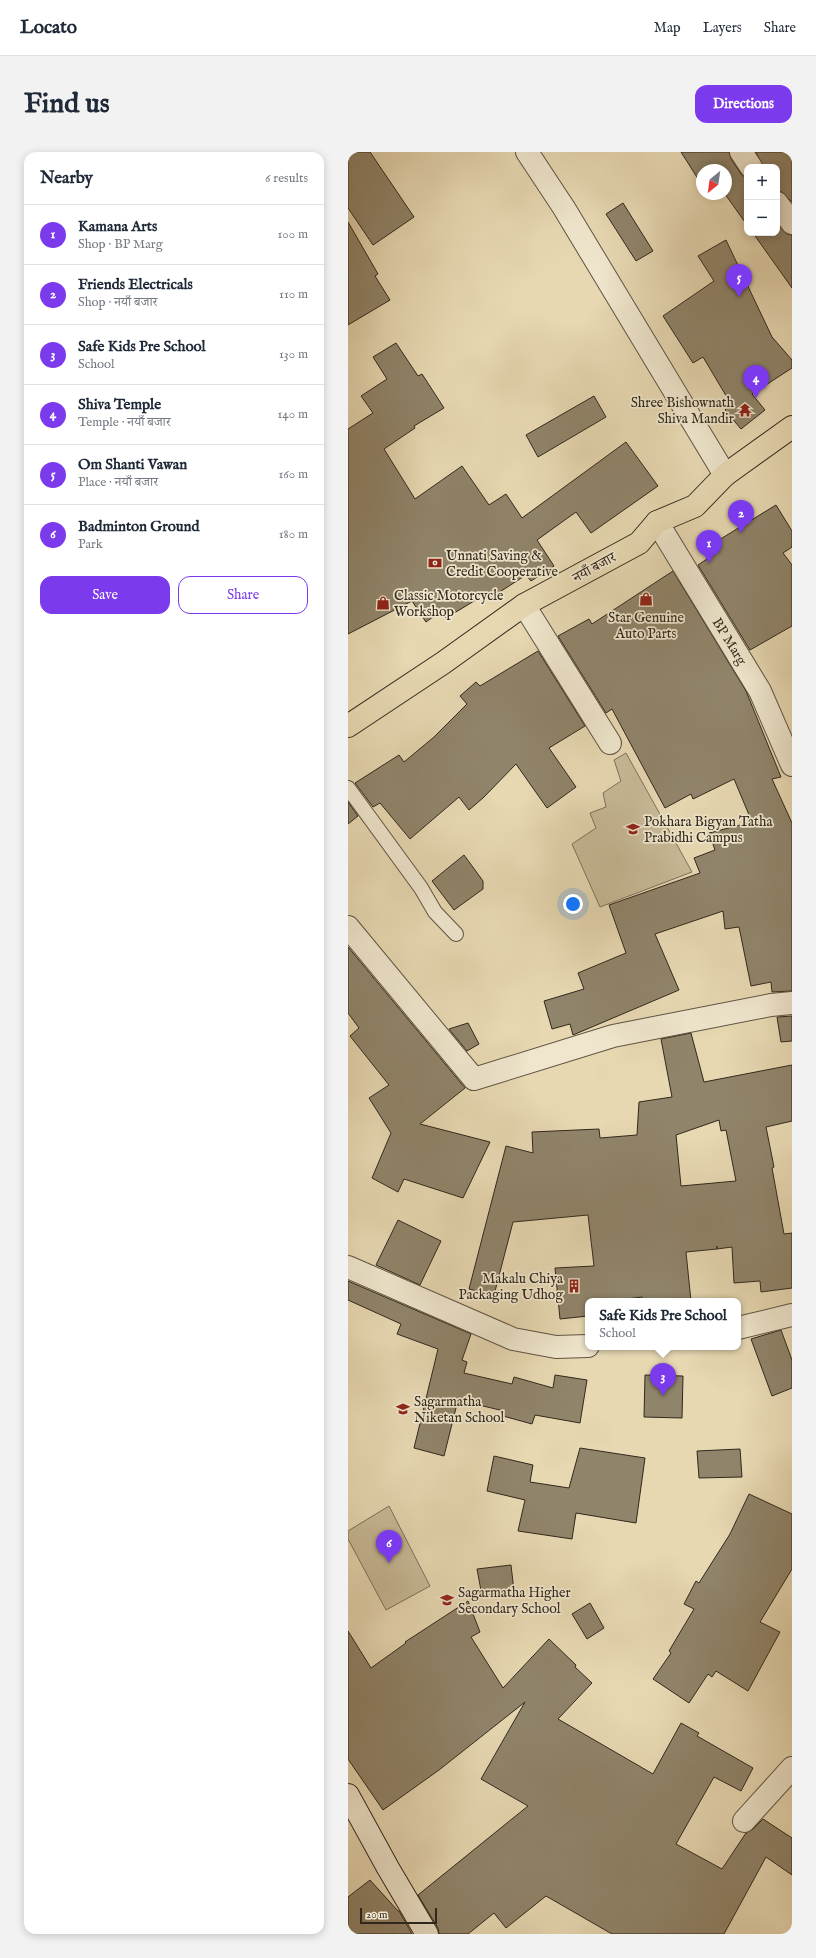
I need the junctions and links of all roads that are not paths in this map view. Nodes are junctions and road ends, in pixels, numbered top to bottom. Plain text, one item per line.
1 (527, 152) edge
2 (741, 152) edge
3 (749, 164) edge
4 (780, 207) edge
5 (792, 224) edge
6 (792, 428) edge
7 (725, 475) junction
8 (657, 522) junction
9 (524, 605) junction
10 (348, 726) edge
11 (610, 743) dead end
12 (792, 765) edge
13 (348, 788) edge
14 (348, 927) edge
15 (456, 934) dead end
16 (792, 1003) edge
17 (348, 1267) edge
18 (792, 1316) edge
19 (741, 1327) edge
20 (585, 1346) edge
21 (792, 1768) edge
22 (348, 1795) edge
23 (744, 1821) dead end
24 (427, 1934) edge

1 - 7 street
2 - 3 street
4 - 5 street
6 - 7 main road, नयाँ बजार
7 - 8 main road, नयाँ बजार
8 - 9 main road, नयाँ बजार
8 - 12 street, BP Marg
9 - 10 main road, नयाँ बजार
9 - 11 street
13 - 15 lane
14 - 16 street
17 - 20 street
18 - 19 street
21 - 23 street
22 - 24 street

